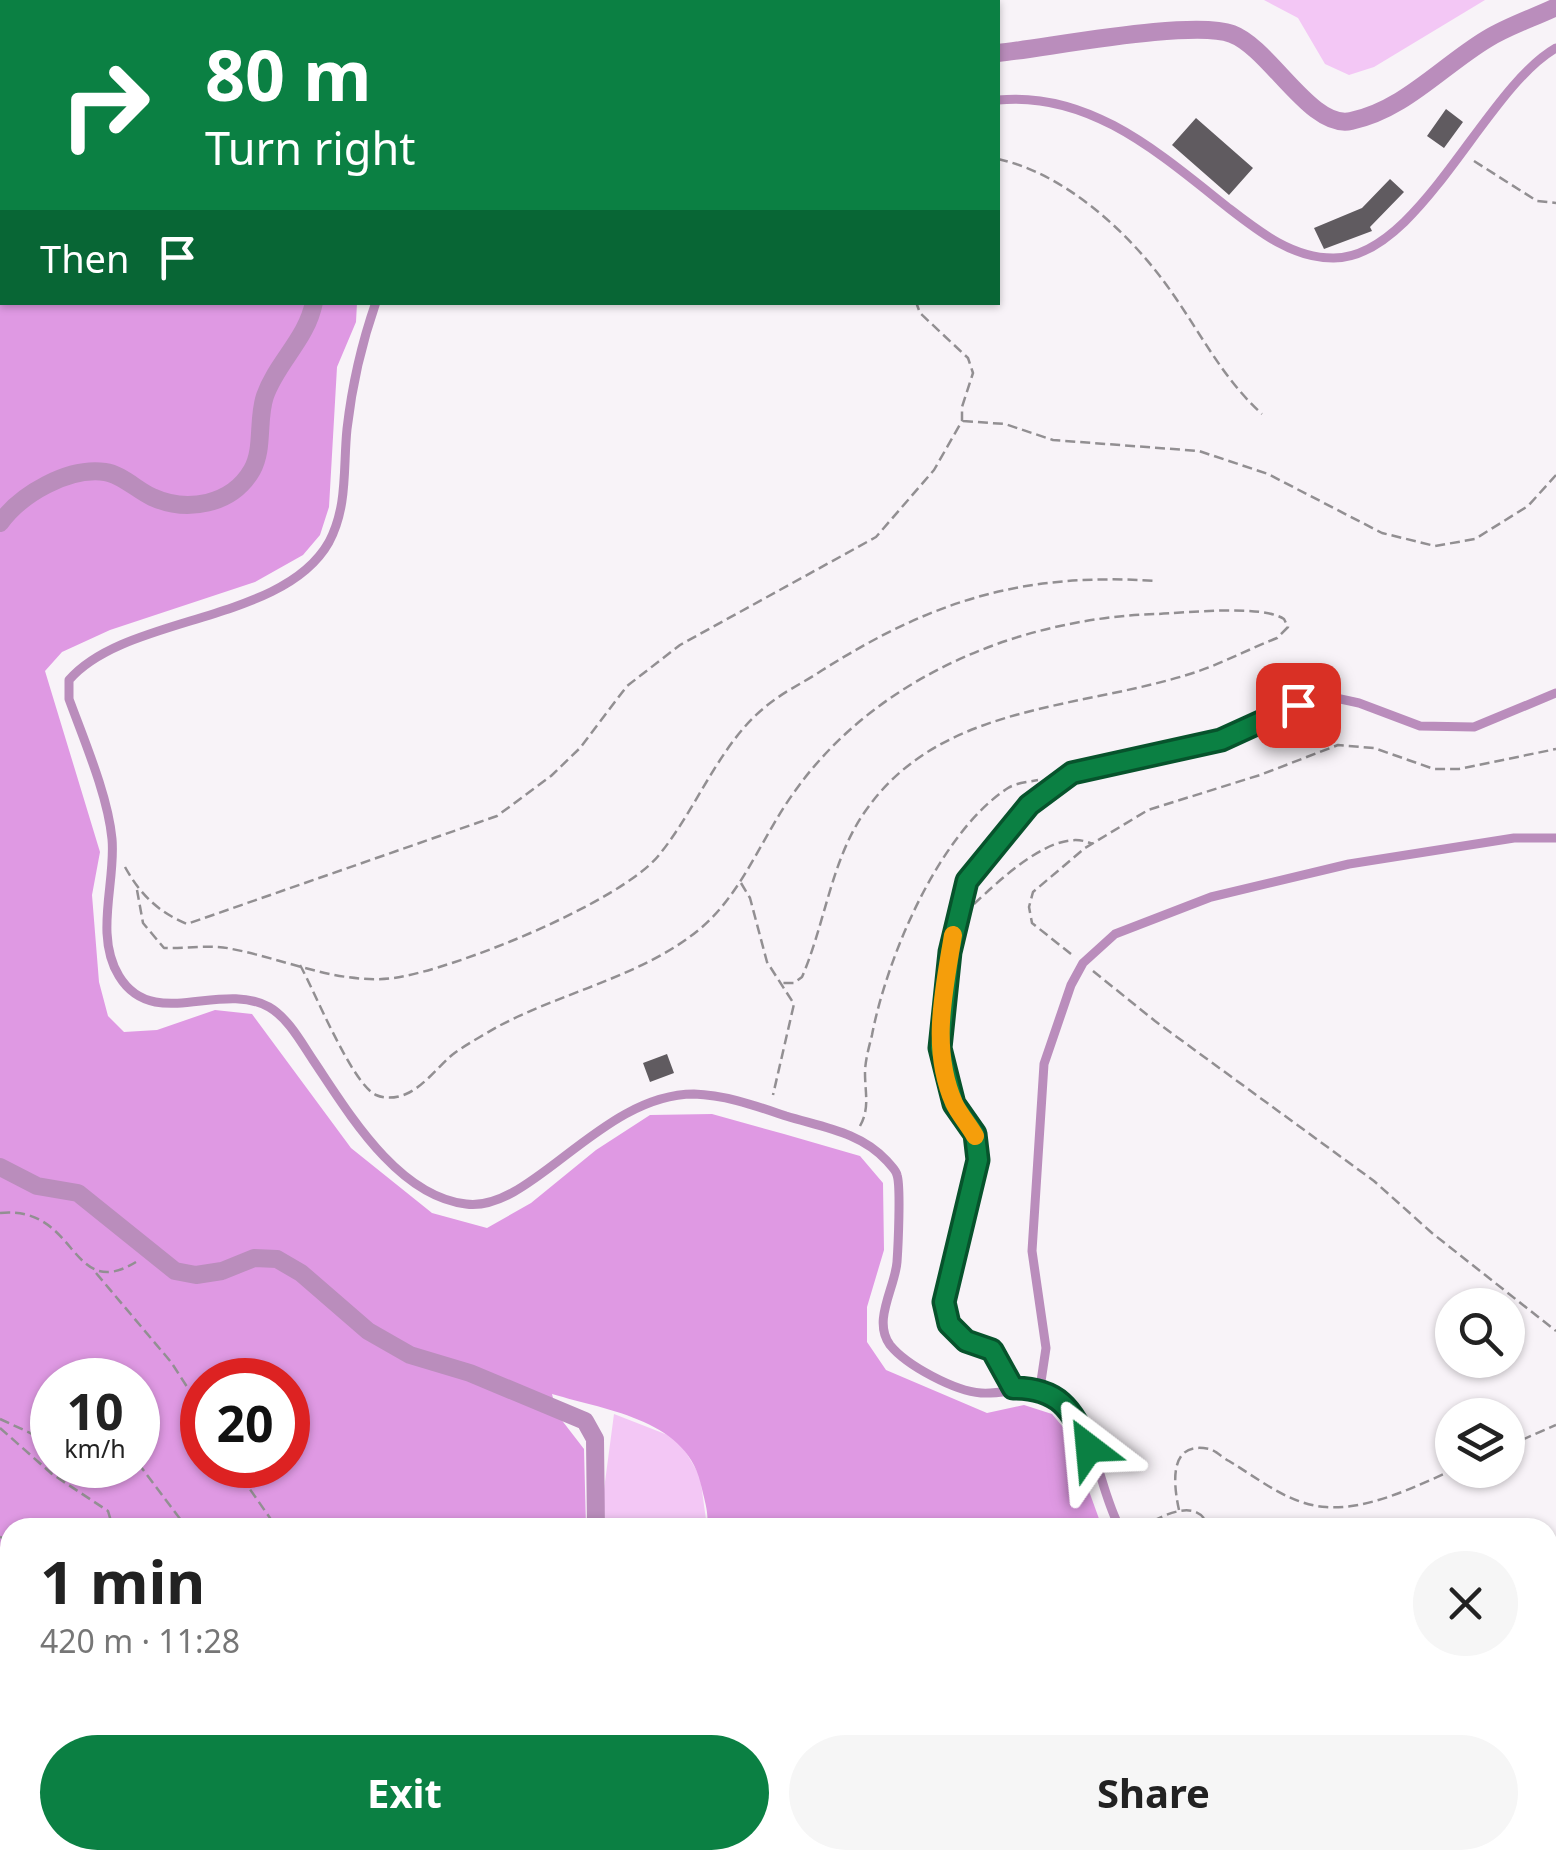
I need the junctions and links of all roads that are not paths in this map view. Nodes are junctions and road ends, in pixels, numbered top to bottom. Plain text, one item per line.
1 (1556, 7) edge
2 (1556, 48) edge
3 (1000, 53) edge
4 (1000, 100) edge
5 (313, 305) edge
6 (375, 305) edge
7 (0, 523) edge
8 (1556, 693) edge
9 (1556, 838) edge
10 (0, 1168) edge
11 (1013, 1388) junction
12 (1040, 1388) junction
13 (596, 1518) edge
14 (1116, 1518) edge

1 - 3 street
2 - 4 lane
5 - 7 street
6 - 11 lane
8 - 11 lane
9 - 12 lane
10 - 13 street
11 - 12 lane
12 - 14 lane

